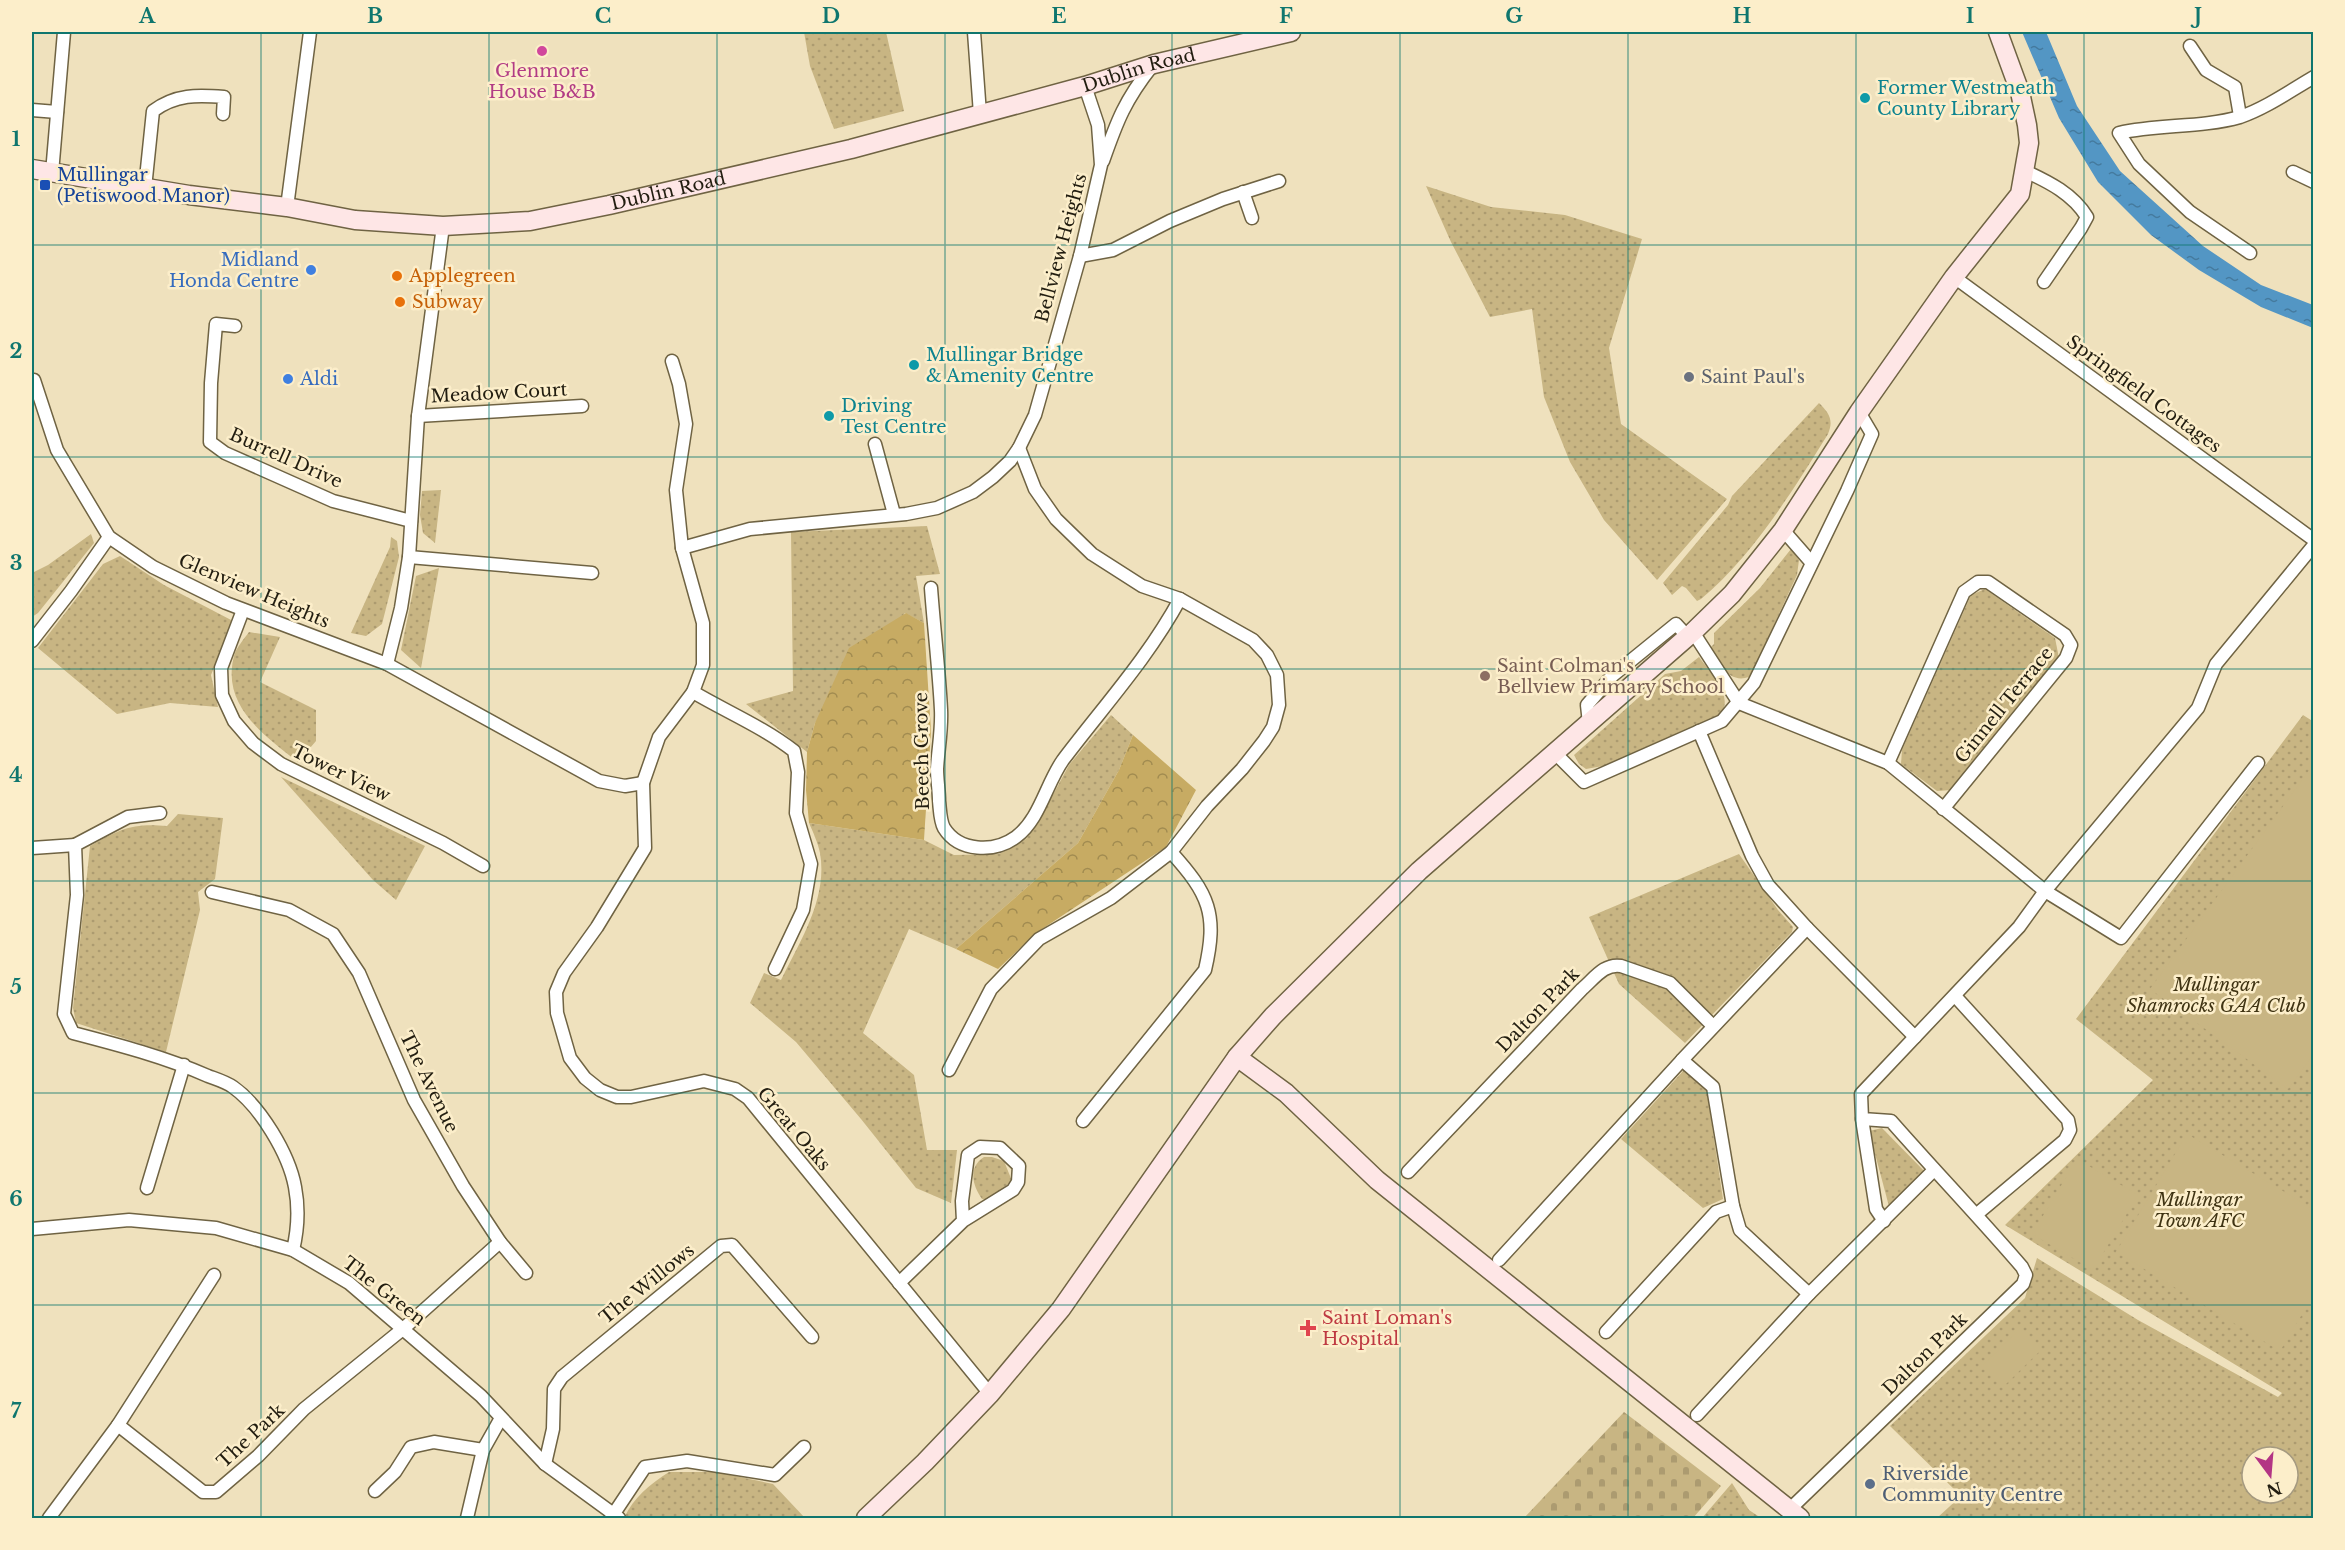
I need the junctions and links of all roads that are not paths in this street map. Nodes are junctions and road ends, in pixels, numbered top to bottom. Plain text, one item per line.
1 (64, 32) edge
2 (310, 32) edge
3 (974, 32) edge
4 (1291, 32) edge
5 (1998, 32) edge
6 (2190, 46) dead end
7 (1154, 64) junction
8 (2313, 77) edge
9 (1084, 86) junction
10 (32, 110) edge
11 (57, 112) junction
12 (223, 114) dead end
13 (980, 114) junction
14 (2240, 116) junction
15 (1101, 165) junction
16 (32, 169) edge
17 (2025, 171) junction
18 (2293, 172) dead end
19 (52, 173) junction
20 (1279, 181) dead end
21 (2313, 182) edge
22 (145, 188) junction
23 (1243, 192) junction
24 (287, 207) junction
25 (1252, 218) dead end
26 (443, 226) junction
27 (2250, 253) dead end
28 (1080, 255) junction
29 (1954, 277) junction
30 (2044, 282) dead end
31 (235, 326) dead end
32 (672, 361) dead end
33 (34, 380) dead end
34 (582, 406) dead end
35 (1859, 412) junction
36 (418, 416) junction
37 (875, 444) dead end
38 (1019, 448) junction
39 (894, 514) junction
40 (411, 521) junction
41 (1783, 530) junction
42 (109, 537) junction
43 (2313, 540) edge
44 (2313, 544) edge
45 (682, 548) junction
46 (409, 556) junction
47 (1811, 562) junction
48 (592, 573) dead end
49 (931, 588) dead end
50 (1180, 599) junction
51 (243, 610) junction
52 (1690, 634) junction
53 (32, 639) edge
54 (387, 664) junction
55 (693, 692) junction
56 (1739, 703) junction
57 (1699, 731) junction
58 (1555, 753) junction
59 (1888, 763) junction
60 (2258, 763) dead end
61 (643, 783) junction
62 (1943, 809) junction
63 (160, 813) dead end
64 (75, 845) junction
65 (32, 848) edge
66 (1172, 852) junction
67 (483, 866) dead end
68 (2045, 891) junction
69 (212, 892) dead end
70 (1807, 928) junction
71 (775, 969) dead end
72 (1955, 996) junction
73 (1713, 1026) junction
74 (1915, 1037) junction
75 (1237, 1057) junction
76 (1682, 1060) junction
77 (184, 1065) junction
78 (949, 1070) dead end
79 (1862, 1119) junction
80 (1083, 1121) dead end
81 (1934, 1170) junction
82 (1408, 1172) dead end
83 (147, 1188) dead end
84 (1733, 1206) junction
85 (1977, 1214) junction
86 (963, 1221) junction
87 (1884, 1221) junction
88 (32, 1228) edge
89 (500, 1242) junction
90 (293, 1250) junction
91 (1499, 1260) dead end
92 (526, 1273) dead end
93 (214, 1275) dead end
94 (899, 1283) junction
95 (1809, 1294) junction
96 (404, 1328) junction
97 (1606, 1332) dead end
98 (812, 1337) dead end
99 (990, 1394) junction
100 (1697, 1415) dead end
101 (501, 1418) junction
102 (118, 1425) junction
103 (804, 1446) dead end
104 (483, 1450) junction
105 (545, 1464) junction
106 (375, 1491) dead end
107 (1794, 1514) edge
108 (614, 1517) edge
109 (49, 1518) edge
110 (467, 1518) edge
111 (866, 1518) edge

1 - 11 street
2 - 24 street
3 - 13 street
4 - 7 street, Dublin Road
5 - 17 street
6 - 14 street
7 - 9 street, Dublin Road
7 - 15 street
8 - 14 street
9 - 13 street, Dublin Road
9 - 15 street, Bellview Heights
10 - 11 street
11 - 19 street
12 - 22 street
13 - 26 street, Dublin Road
14 - 27 street
15 - 28 street, Bellview Heights
16 - 19 street, Dublin Road
17 - 29 street
17 - 30 street
18 - 21 street
19 - 22 street, Dublin Road
20 - 23 street
22 - 24 street, Dublin Road
23 - 25 street
23 - 28 street
24 - 26 street, Dublin Road
26 - 36 street, Meadow Court
28 - 38 street, Bellview Heights
29 - 35 street
29 - 43 street, Springfield Cottages
31 - 40 street, Burrell Drive
32 - 45 street
33 - 42 street, Glenview Heights
34 - 36 street, Meadow Court
35 - 41 street
35 - 47 street
36 - 40 street, Meadow Court
37 - 39 street
38 - 39 street, Bellview Heights
38 - 50 street
39 - 45 street, Bellview Heights
40 - 46 street, Meadow Court
41 - 47 street
41 - 52 street
42 - 51 street, Glenview Heights
42 - 53 street
44 - 68 street
45 - 55 street
46 - 48 street
46 - 54 street
47 - 56 street
49 - 50 street, Beech Grove
50 - 66 street
51 - 54 street, Glenview Heights
51 - 67 street, Tower View
52 - 56 street
52 - 58 street
54 - 61 street, Glenview Heights
55 - 61 street
55 - 71 street
56 - 57 street
56 - 59 street
57 - 58 street
57 - 70 street
58 - 75 street
59 - 62 street
59 - 62 street, Ginnell Terrace
60 - 68 street
61 - 94 street, Great Oaks
62 - 68 street
63 - 64 street
64 - 65 street
64 - 77 street
66 - 78 street
66 - 80 street
68 - 72 street
69 - 89 street, The Avenue
70 - 73 street
70 - 74 street
72 - 74 street
72 - 85 street
73 - 76 street
73 - 82 street, Dalton Park
74 - 79 street
75 - 99 street
75 - 107 street
76 - 84 street
76 - 91 street
77 - 83 street
77 - 90 street
79 - 81 street, Dalton Park
79 - 87 street
81 - 85 street, Dalton Park
81 - 87 street
84 - 95 street
84 - 97 street
85 - 107 street, Dalton Park
86 - 86 street
86 - 94 street
87 - 95 street
88 - 90 street, The Green
89 - 92 street, The Avenue
89 - 96 street
90 - 96 street, The Green
93 - 102 street
94 - 99 street, Great Oaks
95 - 100 street
96 - 101 street, The Green
96 - 102 street, The Park
98 - 105 street, The Willows
99 - 111 street
101 - 104 street
101 - 105 street, The Green
102 - 109 street
103 - 108 street
104 - 106 street
104 - 110 street
105 - 108 street, The Green

